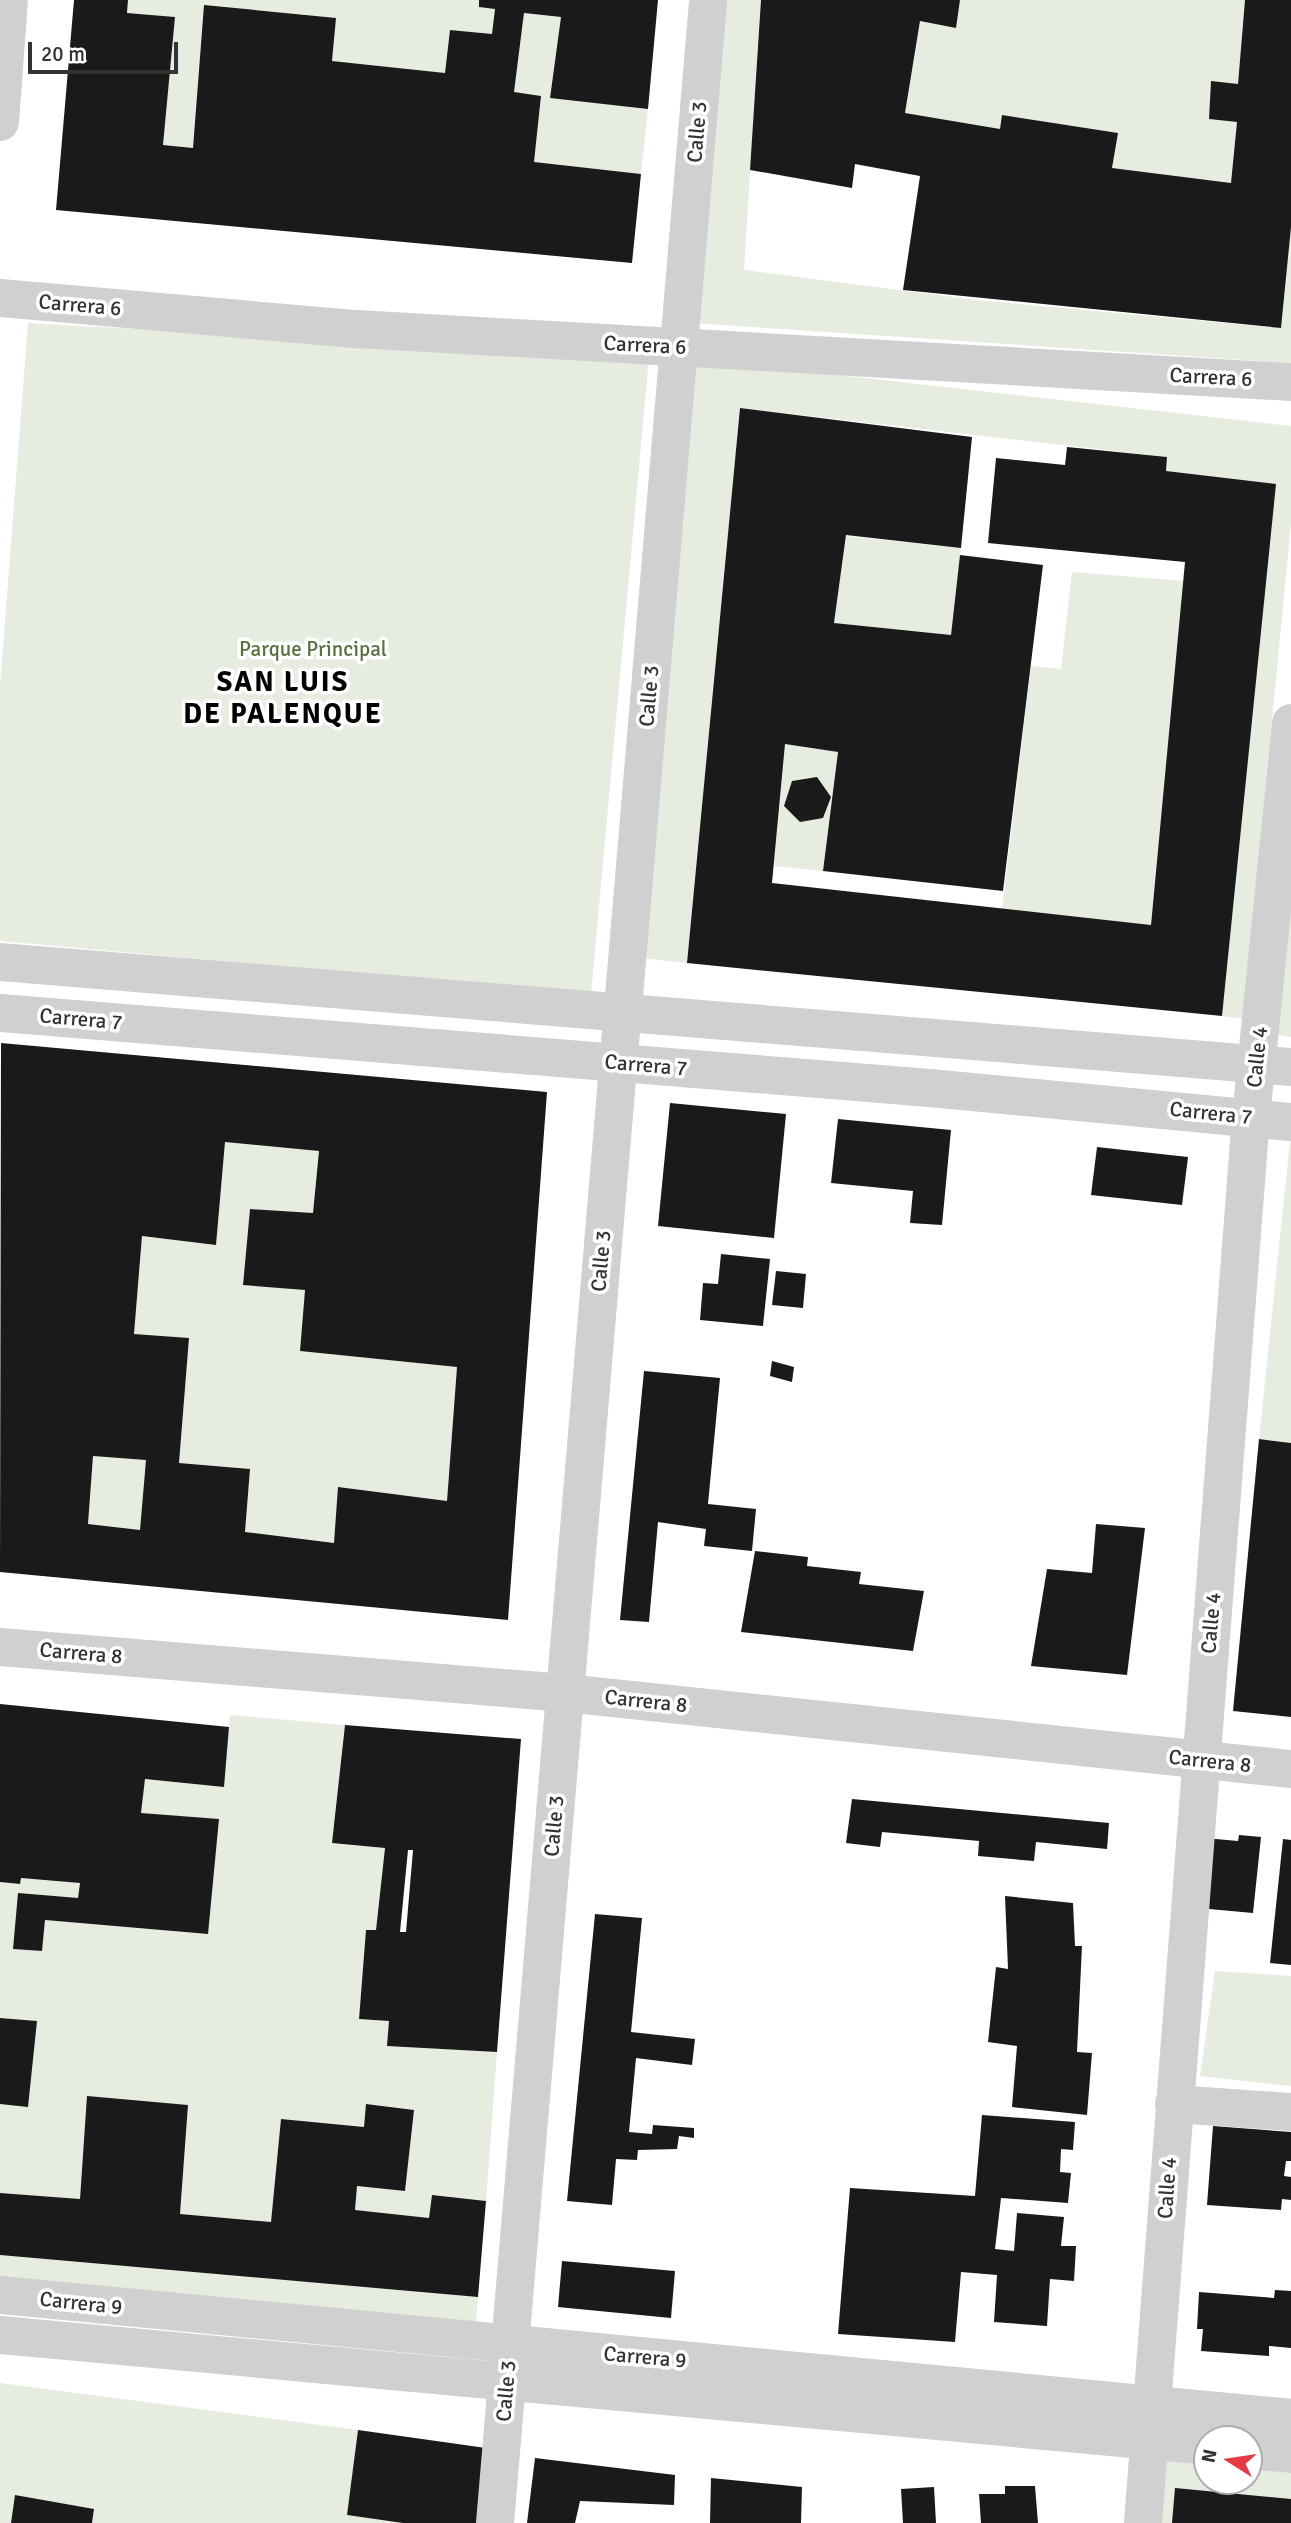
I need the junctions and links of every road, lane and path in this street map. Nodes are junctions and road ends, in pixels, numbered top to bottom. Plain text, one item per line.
1 (9, 0) edge
2 (708, 0) edge
3 (0, 122) edge
4 (0, 298) edge
5 (678, 347) junction
6 (1291, 382) edge
7 (1291, 723) edge
8 (0, 962) edge
9 (622, 1012) junction
10 (0, 1013) edge
11 (618, 1062) junction
12 (1274, 1065) edge
13 (1251, 1117) junction
14 (1291, 1122) edge
15 (0, 1647) edge
16 (565, 1692) junction
17 (1200, 1759) junction
18 (1291, 1769) edge
19 (1174, 2104) junction
20 (1291, 2112) edge
21 (0, 2295) edge
22 (0, 2334) edge
23 (509, 2362) junction
24 (1291, 2418) edge
25 (1151, 2423) junction
26 (1193, 2440) edge
27 (1263, 2451) edge
28 (1291, 2454) edge
29 (495, 2523) edge
30 (1143, 2523) edge

1 - 3 street
2 - 5 street, Calle 3
4 - 5 street, Carrera 6
5 - 6 street, Carrera 6
5 - 9 street, Calle 3
7 - 12 street, Calle 4
8 - 9 street
9 - 11 street, Calle 3
9 - 12 street
10 - 11 street, Carrera 7
11 - 13 street, Carrera 7
11 - 16 street, Calle 3
12 - 13 street, Calle 4
13 - 14 street, Carrera 7
13 - 17 street, Calle 4
15 - 16 street, Carrera 8
16 - 17 street, Carrera 8
16 - 23 street, Calle 3
17 - 18 street, Carrera 8
17 - 19 street, Calle 4
19 - 20 street
19 - 25 street, Calle 4
21 - 23 street, Carrera 9
22 - 23 street, Carrera 9
23 - 25 street, Carrera 9
23 - 29 street, Calle 3
24 - 25 street, Carrera 9
25 - 26 street, Carrera 9
25 - 30 street, Calle 4
27 - 28 street

